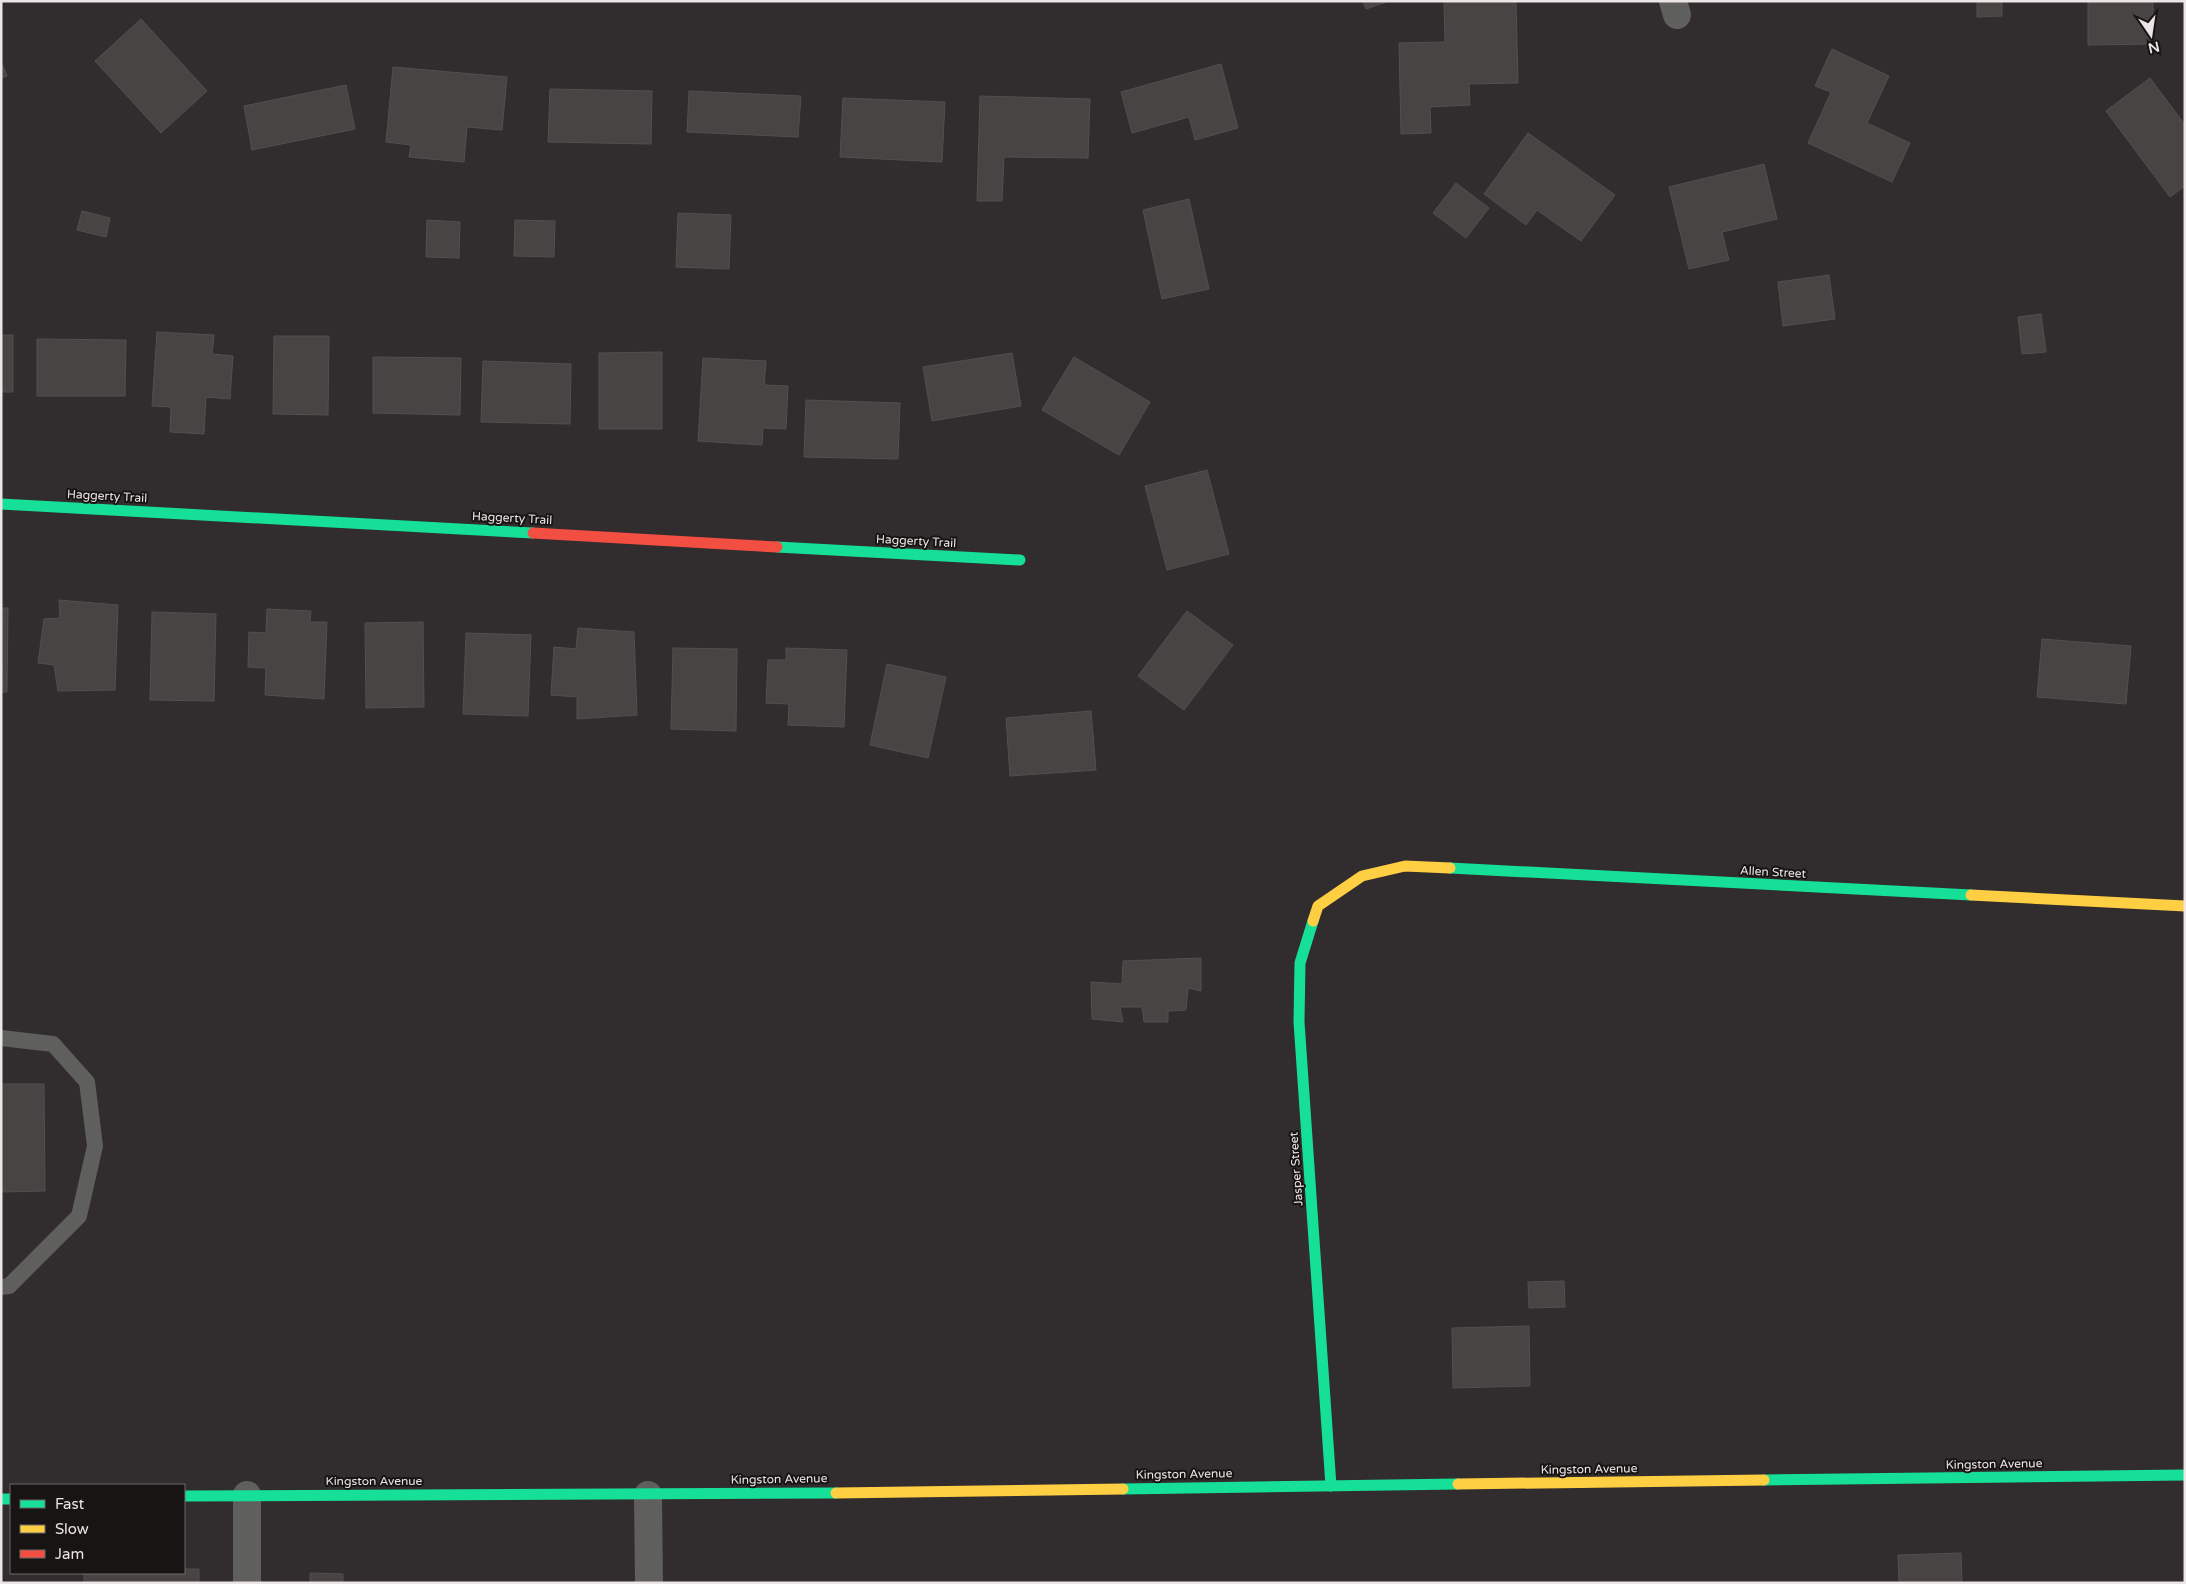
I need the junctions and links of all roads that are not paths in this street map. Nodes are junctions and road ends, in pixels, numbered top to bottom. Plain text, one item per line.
1 (1, 504) edge
2 (1020, 560) dead end
3 (1362, 876) joint
4 (2185, 906) edge
5 (1, 1038) edge
6 (1, 1287) edge
7 (2185, 1475) edge
8 (1330, 1486) junction
9 (246, 1495) junction
10 (648, 1495) junction
11 (185, 1496) edge
12 (247, 1583) edge
13 (649, 1583) edge

1 - 2 street, Haggerty Trail
3 - 4 street, Allen Street
3 - 8 street, Jasper Street
5 - 6 lane
7 - 8 street, Kingston Avenue
8 - 10 street, Kingston Avenue
9 - 10 street, Kingston Avenue
9 - 11 street, Kingston Avenue
9 - 12 street
10 - 13 street

